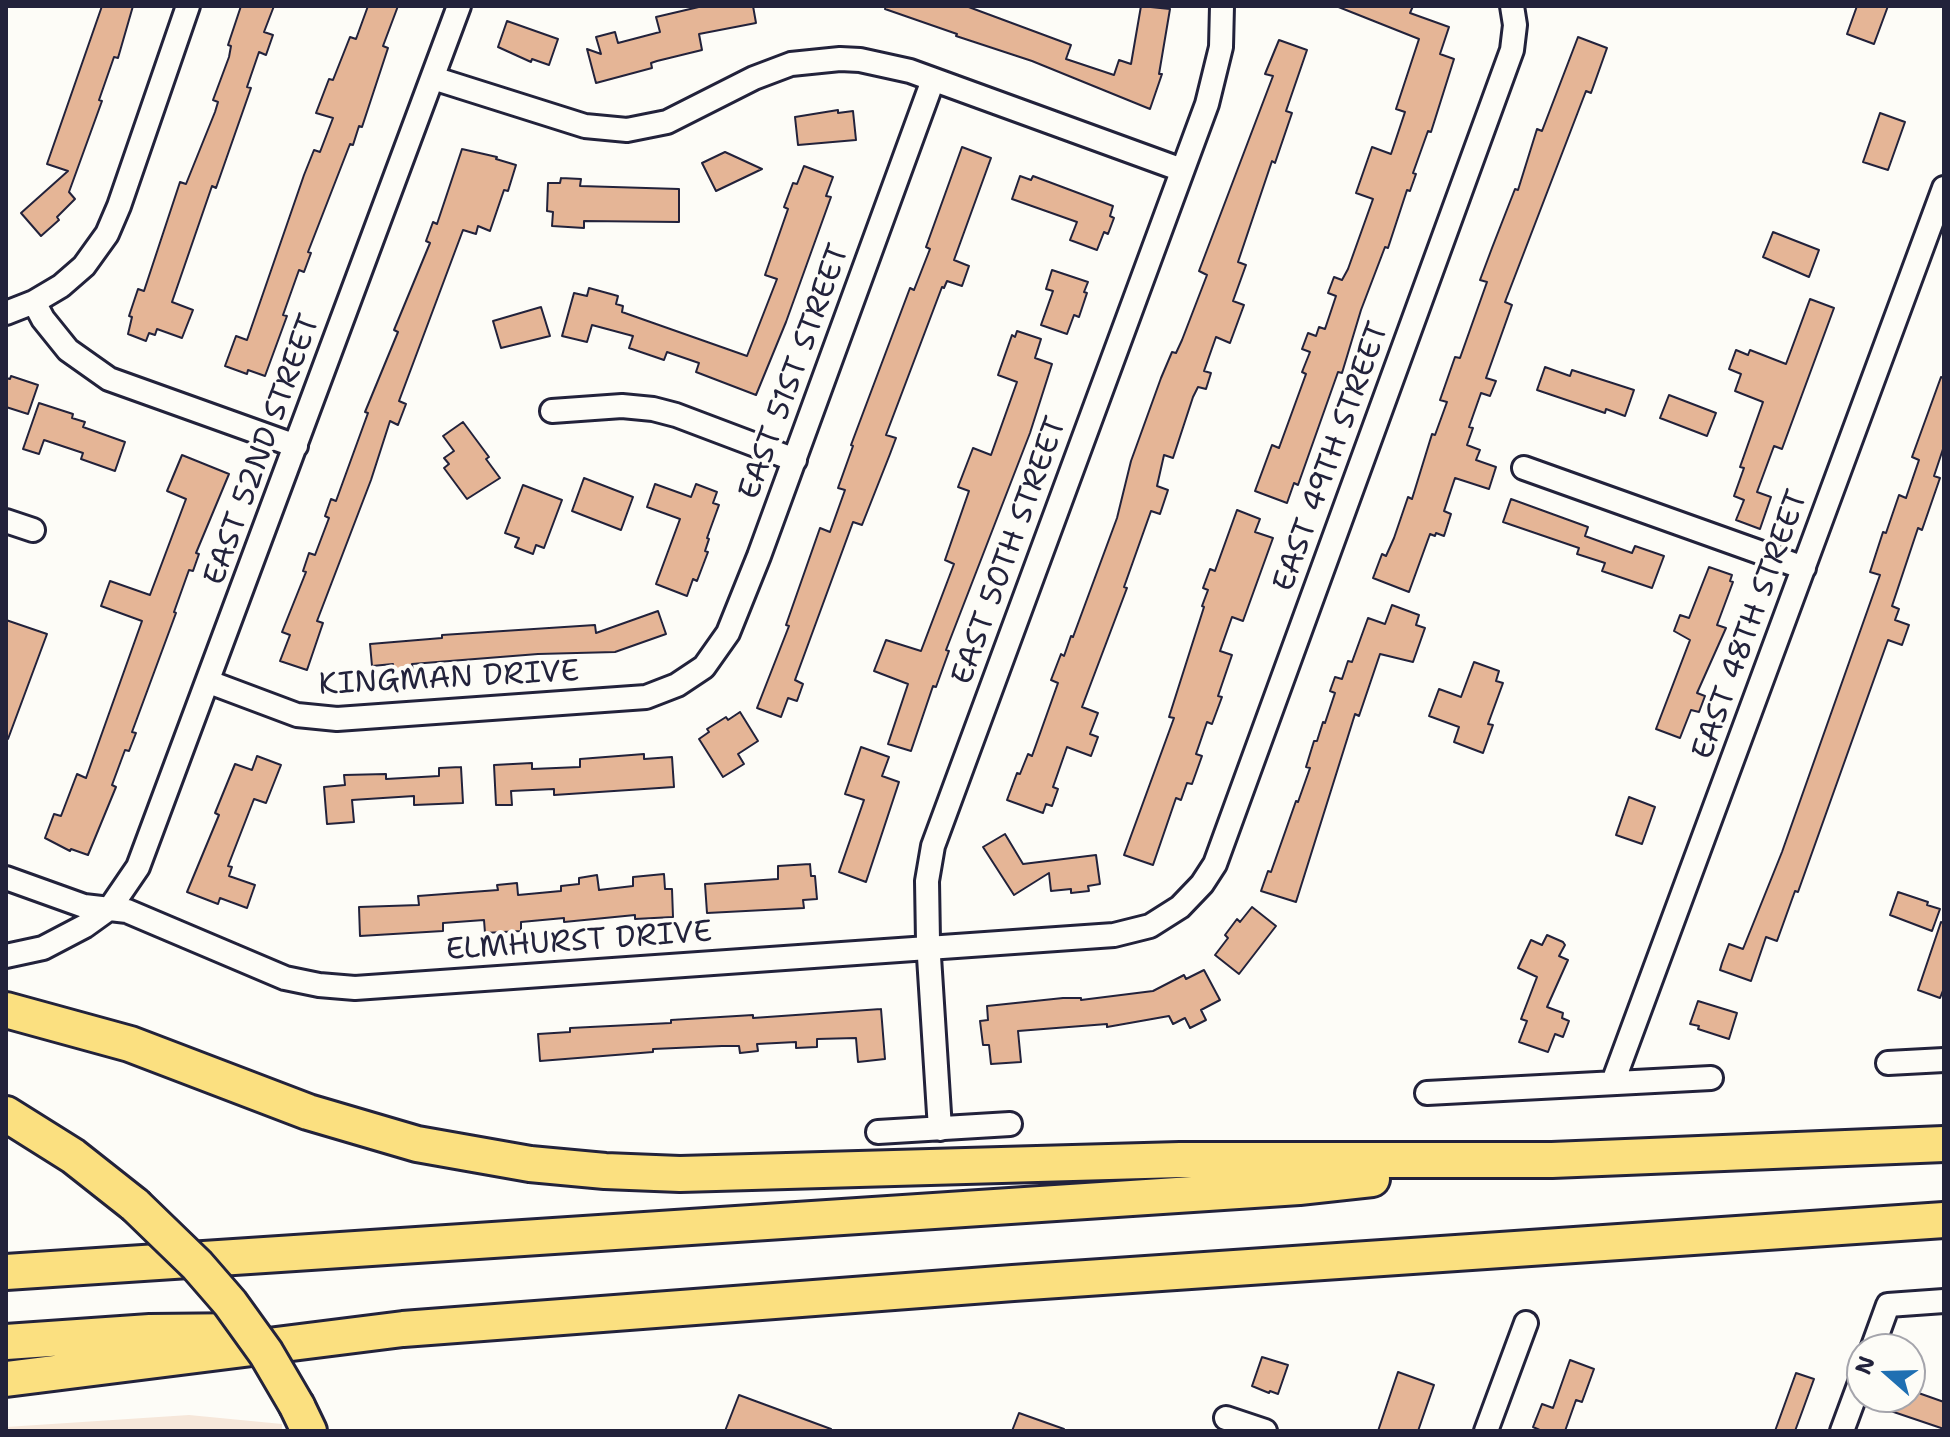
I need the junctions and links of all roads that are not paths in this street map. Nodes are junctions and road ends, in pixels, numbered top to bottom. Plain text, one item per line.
1 (188, 6) edge
2 (459, 6) edge
3 (1222, 6) edge
4 (1512, 6) edge
5 (433, 78) junction
6 (933, 80) junction
7 (1182, 170) junction
8 (1944, 188) edge
9 (34, 302) junction
10 (6, 313) edge
11 (552, 411) dead end
12 (296, 446) junction
13 (795, 460) junction
14 (1524, 468) dead end
15 (6, 521) edge
16 (33, 530) dead end
17 (1804, 568) junction
18 (694, 675) joint
19 (209, 682) junction
20 (6, 878) edge
21 (110, 908) junction
22 (1171, 913) joint
23 (928, 948) junction
24 (6, 956) edge
25 (6, 1010) edge
26 (1944, 1060) edge
27 (1888, 1063) dead end
28 (1711, 1078) dead end
29 (1613, 1082) junction
30 (1427, 1093) dead end
31 (6, 1114) edge
32 (1010, 1124) dead end
33 (940, 1129) junction
34 (878, 1132) dead end
35 (1944, 1144) edge
36 (1552, 1160) junction
37 (1944, 1220) edge
38 (6, 1272) edge
39 (1944, 1301) edge
40 (1526, 1323) dead end
41 (403, 1329) junction
42 (1878, 1333) edge
43 (6, 1342) edge
44 (6, 1379) edge
45 (303, 1418) edge
46 (1226, 1418) dead end
47 (1265, 1431) edge
48 (1486, 1431) edge

1 - 9 street
2 - 5 street, EAST 52ND STREET
3 - 7 street, EAST 50TH STREET
4 - 22 street, EAST 49TH STREET
5 - 6 street
5 - 12 street, EAST 52ND STREET
6 - 7 street
6 - 13 street, EAST 51ST STREET
7 - 23 street, EAST 50TH STREET
8 - 17 street, EAST 48TH STREET
9 - 10 street
9 - 12 street
11 - 13 street
12 - 19 street, EAST 52ND STREET
13 - 18 street, EAST 51ST STREET
14 - 17 street
15 - 16 street
17 - 29 street, EAST 48TH STREET
18 - 19 street, KINGMAN DRIVE
19 - 21 street, EAST 52ND STREET
20 - 21 street, ELMHURST DRIVE
21 - 23 street, ELMHURST DRIVE
21 - 24 street
22 - 23 street, ELMHURST DRIVE
23 - 33 street, EAST 50TH STREET
25 - 36 highway
26 - 27 street
28 - 29 street
29 - 30 street
31 - 45 highway, bridge
32 - 33 street
33 - 34 street
35 - 36 highway
36 - 38 highway
37 - 41 highway
39 - 42 street
40 - 48 street
41 - 43 highway
41 - 44 highway
46 - 47 street

